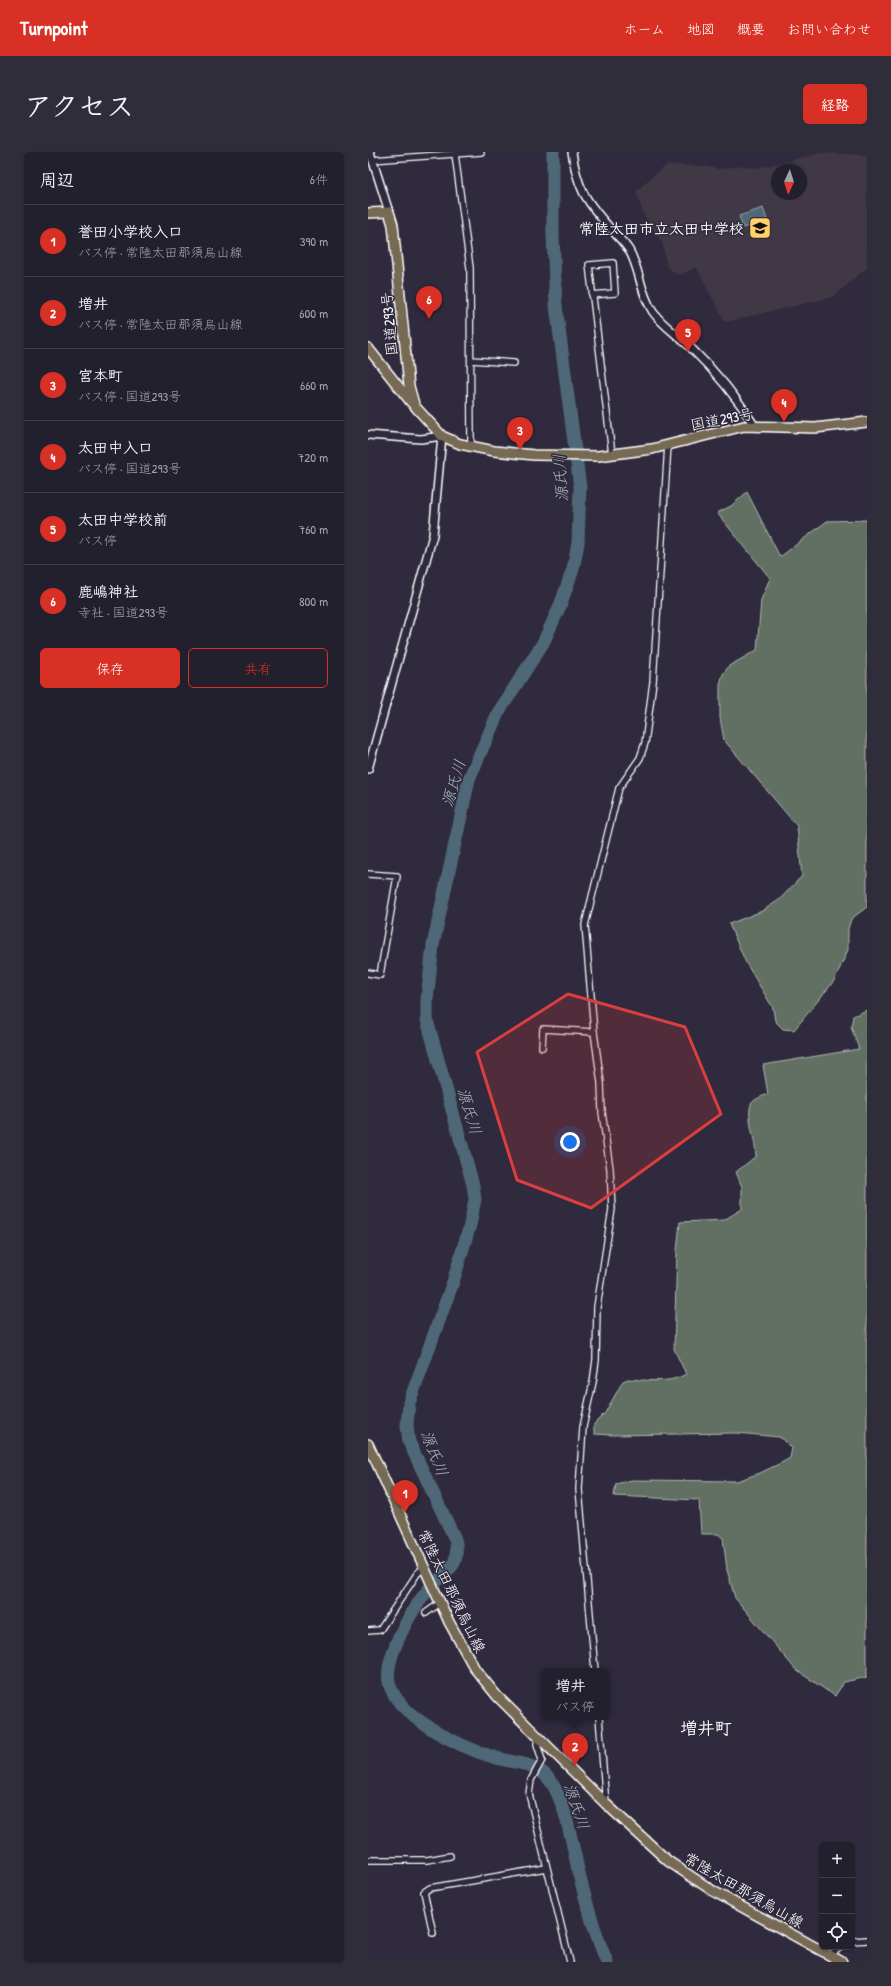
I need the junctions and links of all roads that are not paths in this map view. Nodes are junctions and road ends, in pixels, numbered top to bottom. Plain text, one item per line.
1 (370, 152) edge
2 (481, 152) edge
3 (572, 152) edge
4 (455, 154) junction
5 (372, 160) junction
6 (389, 212) junction
7 (368, 214) edge
8 (592, 295) junction
9 (368, 348) edge
10 (471, 360) junction
11 (514, 363) dead end
12 (405, 388) junction
13 (867, 422) edge
14 (754, 425) junction
15 (368, 434) edge
16 (442, 436) junction
17 (471, 446) junction
18 (668, 446) junction
19 (612, 454) junction
20 (368, 769) edge
21 (368, 874) edge
22 (368, 973) edge
23 (594, 1032) junction
24 (542, 1047) dead end
25 (368, 1444) edge
26 (425, 1570) junction
27 (438, 1599) junction
28 (426, 1613) dead end
29 (368, 1631) edge
30 (595, 1668) edge
31 (599, 1720) edge
32 (538, 1738) junction
33 (606, 1804) junction
34 (450, 1856) dead end
35 (368, 1860) edge
36 (546, 1868) junction
37 (433, 1933) dead end
38 (867, 1940) edge
39 (855, 1941) edge
40 (836, 1950) edge
41 (829, 1955) junction
42 (570, 1962) edge
43 (842, 1962) edge

1 - 5 street
2 - 4 street
3 - 14 street
4 - 5 street
4 - 10 street
5 - 6 street
6 - 7 main road
6 - 12 main road, 国道293号
8 - 8 street
8 - 19 street
9 - 12 main road, 国道293号
10 - 11 street
10 - 17 street
12 - 16 main road, 国道293号
13 - 14 main road, 国道293号
14 - 18 main road, 国道293号
15 - 16 street
16 - 17 main road, 国道293号
16 - 20 street
17 - 19 main road, 国道293号
18 - 19 main road, 国道293号
18 - 23 street
21 - 22 street
23 - 24 street
23 - 30 street
25 - 26 main road, 常陸太田那須烏山線
26 - 27 main road, 常陸太田那須烏山線
26 - 29 street
27 - 28 street
27 - 32 main road, 常陸太田那須烏山線
31 - 33 street
32 - 33 main road, 常陸太田那須烏山線
32 - 36 street
33 - 41 main road, 常陸太田那須烏山線
34 - 35 street
36 - 37 street
36 - 42 street
38 - 39 street
40 - 41 street
41 - 43 main road, 常陸太田那須烏山線

